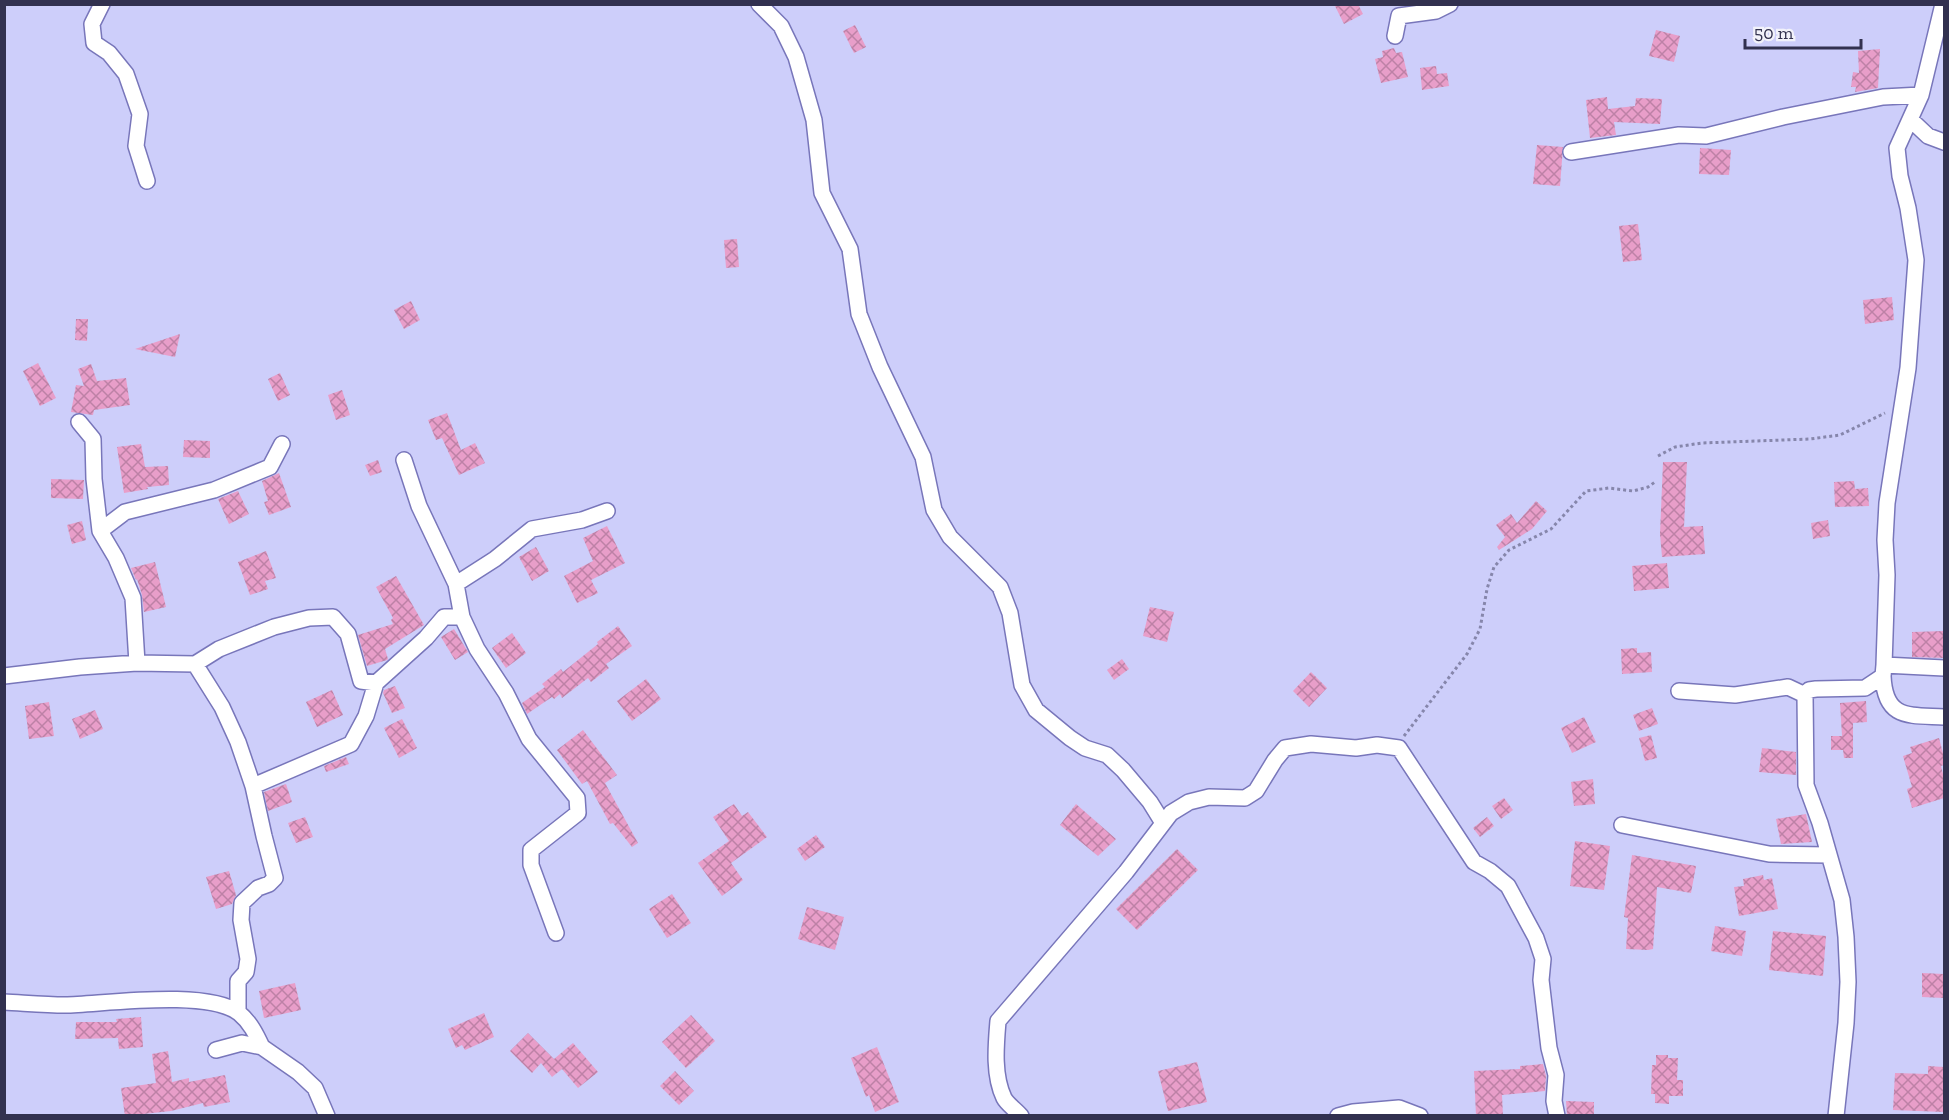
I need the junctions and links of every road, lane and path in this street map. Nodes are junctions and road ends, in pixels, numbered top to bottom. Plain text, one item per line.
1 (102, 4) edge
2 (759, 4) edge
3 (1450, 4) edge
4 (1943, 4) edge
5 (1940, 35) edge
6 (1395, 36) dead end
7 (1921, 96) junction
8 (1911, 120) junction
9 (1944, 142) edge
10 (1571, 152) dead end
11 (147, 181) dead end
12 (1902, 402) junction
13 (79, 422) dead end
14 (282, 444) dead end
15 (1658, 456) dead end
16 (404, 460) dead end
17 (1655, 482) dead end
18 (607, 511) dead end
19 (100, 531) junction
20 (456, 584) junction
21 (462, 617) junction
22 (137, 663) junction
23 (195, 664) junction
24 (1944, 668) edge
25 (1883, 671) junction
26 (4, 676) edge
27 (376, 683) junction
28 (1679, 691) dead end
29 (1805, 695) junction
30 (1944, 717) edge
31 (1399, 748) junction
32 (254, 786) junction
33 (1163, 823) junction
34 (1622, 825) dead end
35 (1828, 855) junction
36 (556, 933) dead end
37 (4, 1002) edge
38 (238, 1012) junction
39 (262, 1047) junction
40 (216, 1050) dead end
41 (327, 1116) edge
42 (1021, 1116) edge
43 (1338, 1116) edge
44 (1420, 1116) edge
45 (1557, 1116) edge
46 (1836, 1116) edge

1 - 11 street
2 - 33 street
3 - 6 street
4 - 5 street
5 - 7 street
7 - 8 street
7 - 10 street
8 - 9 street
8 - 12 street
12 - 15 path
12 - 25 street
13 - 19 street
14 - 19 street
16 - 20 street
17 - 31 path
18 - 20 street
19 - 22 street
20 - 21 street
21 - 27 street
21 - 36 street
22 - 23 street
22 - 26 street
23 - 27 street
23 - 32 street
24 - 25 street
25 - 29 street
25 - 30 street
27 - 32 street
28 - 29 street
29 - 35 street
31 - 33 street
31 - 45 street
32 - 38 street
33 - 42 street
34 - 35 street
35 - 46 street
37 - 38 street
38 - 39 street
39 - 40 street
39 - 41 street
43 - 44 street

